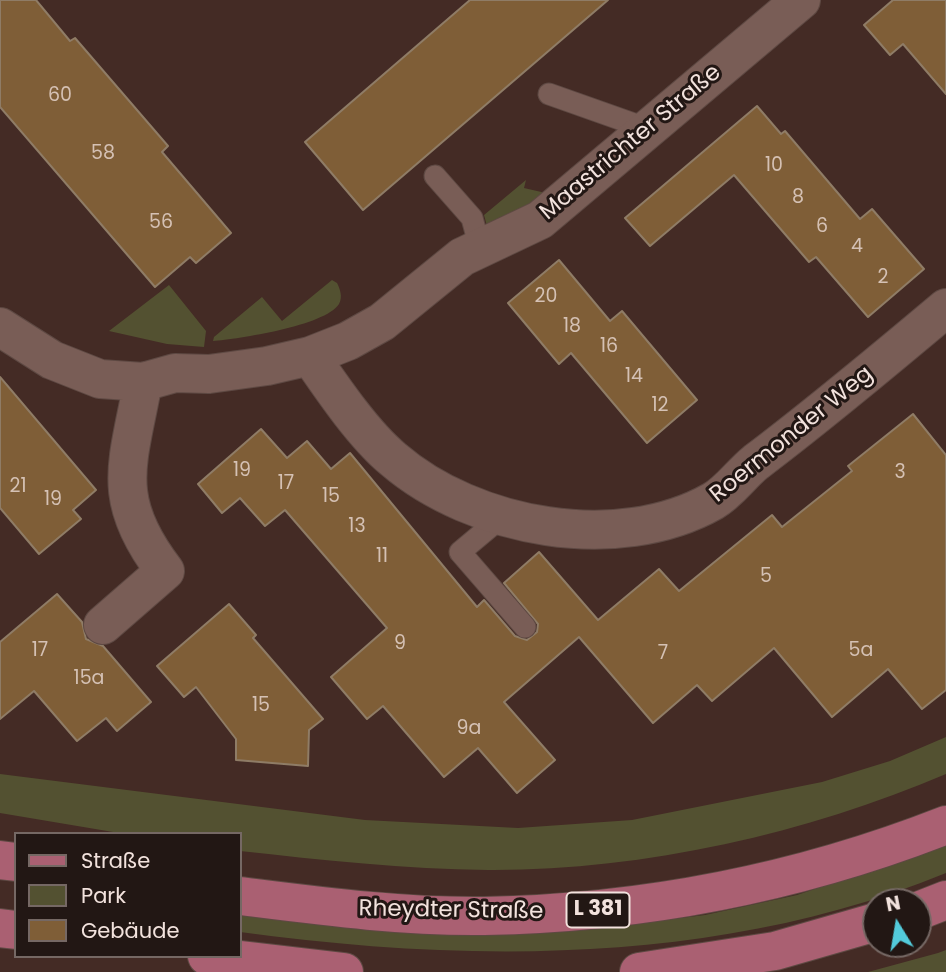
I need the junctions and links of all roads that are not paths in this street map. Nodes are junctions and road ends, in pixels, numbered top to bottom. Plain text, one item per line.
1 (801, 0) edge
2 (549, 94) dead end
3 (648, 129) junction
4 (435, 176) dead end
5 (480, 248) junction
6 (946, 308) edge
7 (0, 327) edge
8 (310, 356) junction
9 (143, 382) junction
10 (503, 516) junction
11 (103, 625) dead end
12 (525, 627) dead end
13 (946, 825) edge
14 (242, 896) edge
15 (862, 926) edge
16 (224, 958) edge
17 (344, 972) edge
18 (639, 972) edge

1 - 3 street, Maastrichter Straße
2 - 3 lane
3 - 5 street, Maastrichter Straße
4 - 5 lane
5 - 8 street, Maastrichter Straße
6 - 10 street, Roermonder Weg
7 - 9 street, Maastrichter Straße
8 - 9 street, Maastrichter Straße
8 - 10 street, Roermonder Weg
9 - 11 street
10 - 12 lane
13 - 14 main road, Rheydter Straße / L 381
15 - 18 main road
16 - 17 main road

